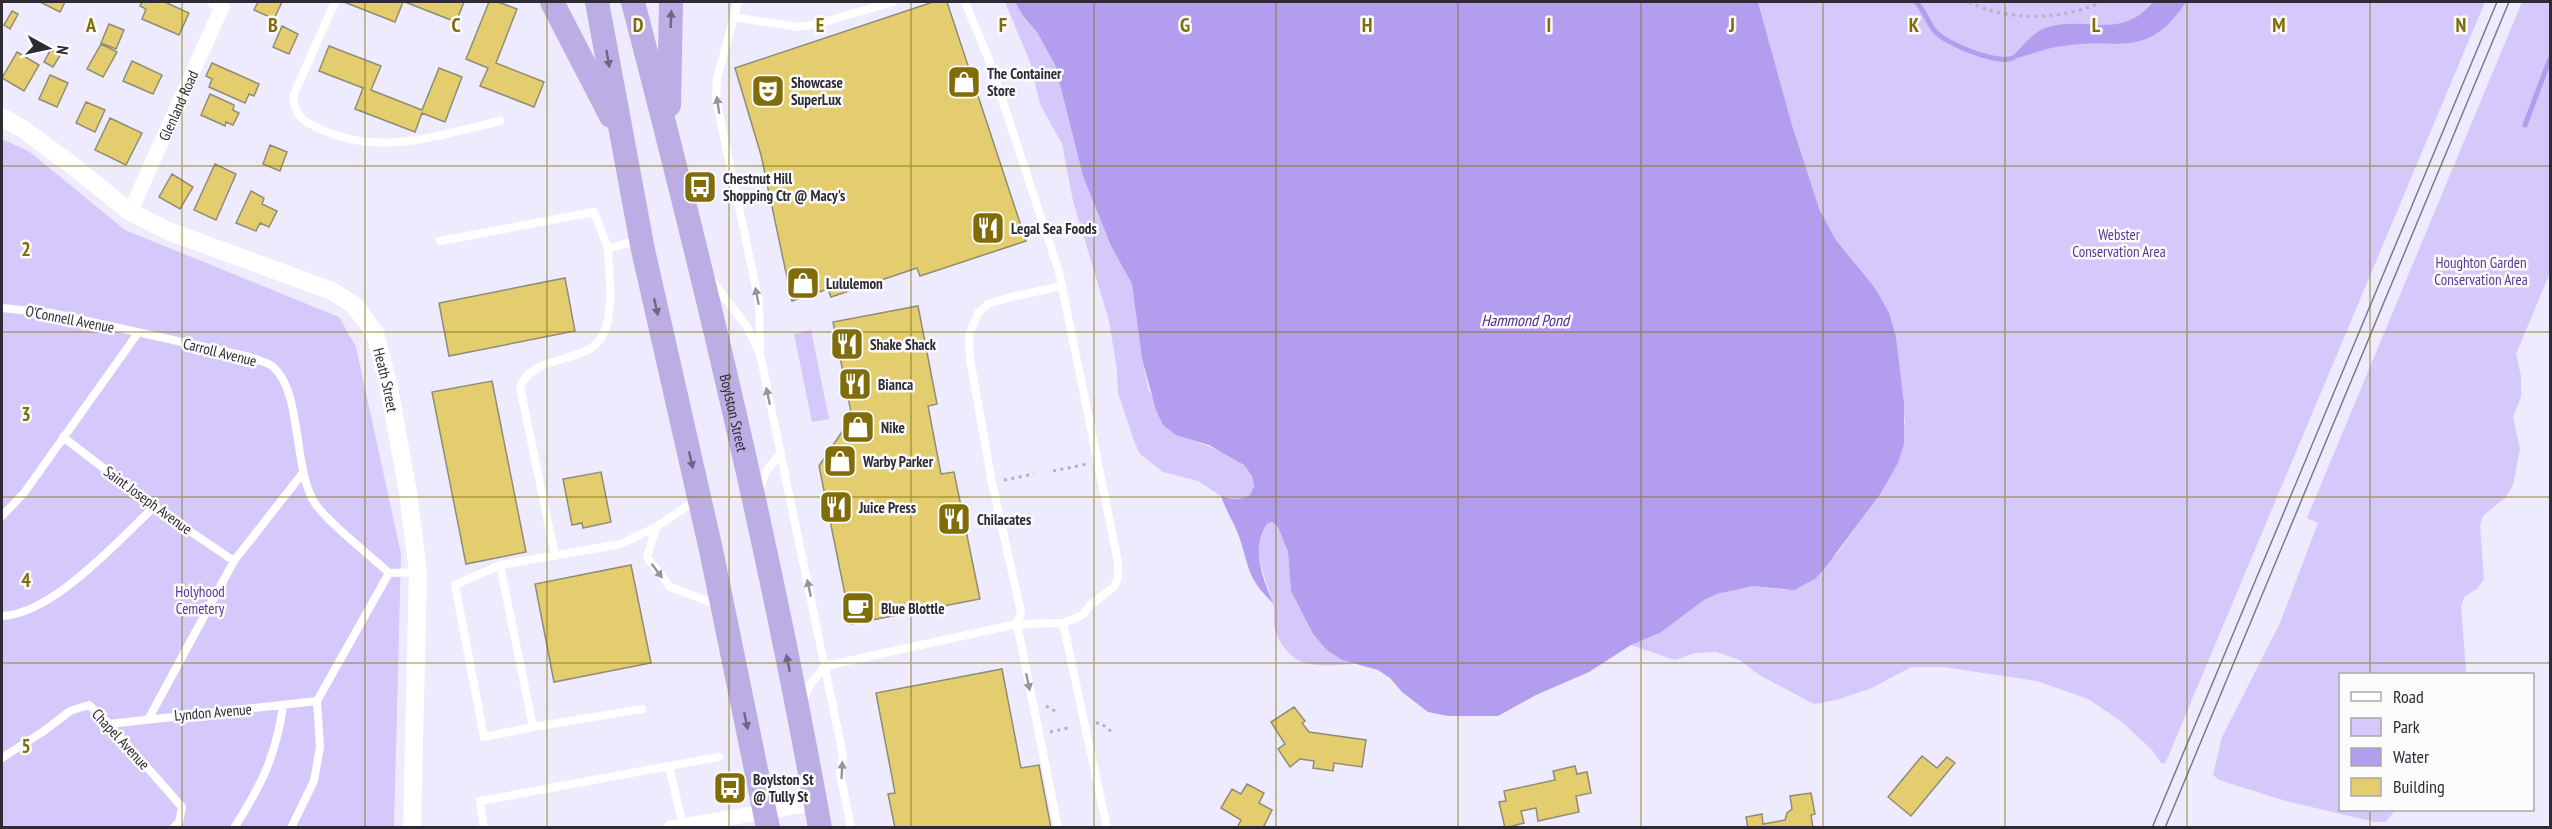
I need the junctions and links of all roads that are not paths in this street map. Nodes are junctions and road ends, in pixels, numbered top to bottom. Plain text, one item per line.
1 (215, 2) edge
2 (335, 2) edge
3 (552, 2) edge
4 (597, 2) edge
5 (633, 2) edge
6 (671, 2) edge
7 (738, 2) edge
8 (893, 2) edge
9 (965, 2) edge
10 (734, 16) junction
11 (2, 117) edge
12 (500, 121) dead end
13 (621, 135) junction
14 (669, 141) junction
15 (130, 212) junction
16 (641, 240) junction
17 (440, 241) dead end
18 (608, 248) junction
19 (698, 254) junction
20 (1062, 286) junction
21 (2, 308) edge
22 (138, 333) junction
23 (760, 354) junction
24 (63, 437) junction
25 (781, 453) junction
26 (302, 474) junction
27 (699, 498) junction
28 (154, 507) junction
29 (2, 516) edge
30 (758, 519) junction
31 (656, 527) junction
32 (555, 556) junction
33 (234, 561) junction
34 (500, 565) junction
35 (418, 572) junction
36 (389, 573) junction
37 (723, 607) junction
38 (2, 616) edge
39 (1063, 623) junction
40 (1017, 624) junction
41 (825, 666) junction
42 (317, 701) junction
43 (283, 706) junction
44 (642, 709) dead end
45 (149, 718) junction
46 (109, 723) junction
47 (800, 726) junction
48 (533, 727) junction
49 (719, 757) dead end
50 (2, 758) edge
51 (669, 766) junction
52 (815, 803) junction
53 (767, 820) edge
54 (179, 826) edge
55 (679, 827) edge
56 (234, 828) edge
57 (291, 828) edge
58 (412, 828) edge
59 (484, 828) edge
60 (820, 828) edge
61 (851, 828) edge
62 (1058, 828) edge
63 (1107, 828) edge

1 - 15 street, Glenland Road
2 - 12 lane
3 - 13 highway
4 -> 13 highway
5 - 14 highway, Boylston Street
14 -> 6 highway
7 - 10 lane
8 - 10 lane
9 - 20 lane
23 -> 10 lane
11 - 15 street, Heath Street
13 - 16 highway
14 - 19 highway, Boylston Street
15 - 35 street, Heath Street
16 - 18 lane
16 -> 27 highway
17 - 18 lane
18 - 32 lane
19 - 23 lane
19 - 30 highway, Boylston Street
20 - 39 lane
20 - 40 lane
21 - 22 lane, O'Connell Avenue
22 - 24 lane
22 - 26 lane, Carroll Avenue
25 -> 23 lane
24 - 28 lane, Saint Joseph Avenue
24 - 29 lane
25 - 30 lane
41 -> 25 lane
26 - 33 lane
26 - 36 lane, Carroll Avenue
27 - 31 lane
27 - 37 highway
28 - 33 lane, Saint Joseph Avenue
28 - 38 lane
47 -> 30 highway, Boylston Street
31 - 32 lane
31 -> 37 lane
32 - 34 lane
33 - 45 lane
34 - 48 lane
34 - 48 lane
35 - 36 lane
35 - 58 street, Heath Street
36 - 42 lane
37 -> 53 highway
39 - 40 lane
39 - 63 lane
40 - 41 lane
40 -> 62 lane
41 - 47 lane
61 -> 41 lane
42 - 43 lane, Lyndon Avenue
42 - 57 lane
43 - 45 lane, Lyndon Avenue
43 - 56 lane
44 - 48 lane
45 - 46 lane, Lyndon Avenue
46 - 50 lane, Chapel Avenue
46 - 54 lane, Chapel Avenue
47 - 52 highway, Boylston Street
49 - 51 lane
51 - 55 lane
51 - 59 lane
52 - 53 street
52 - 60 highway, Boylston Street
53 - 55 street

